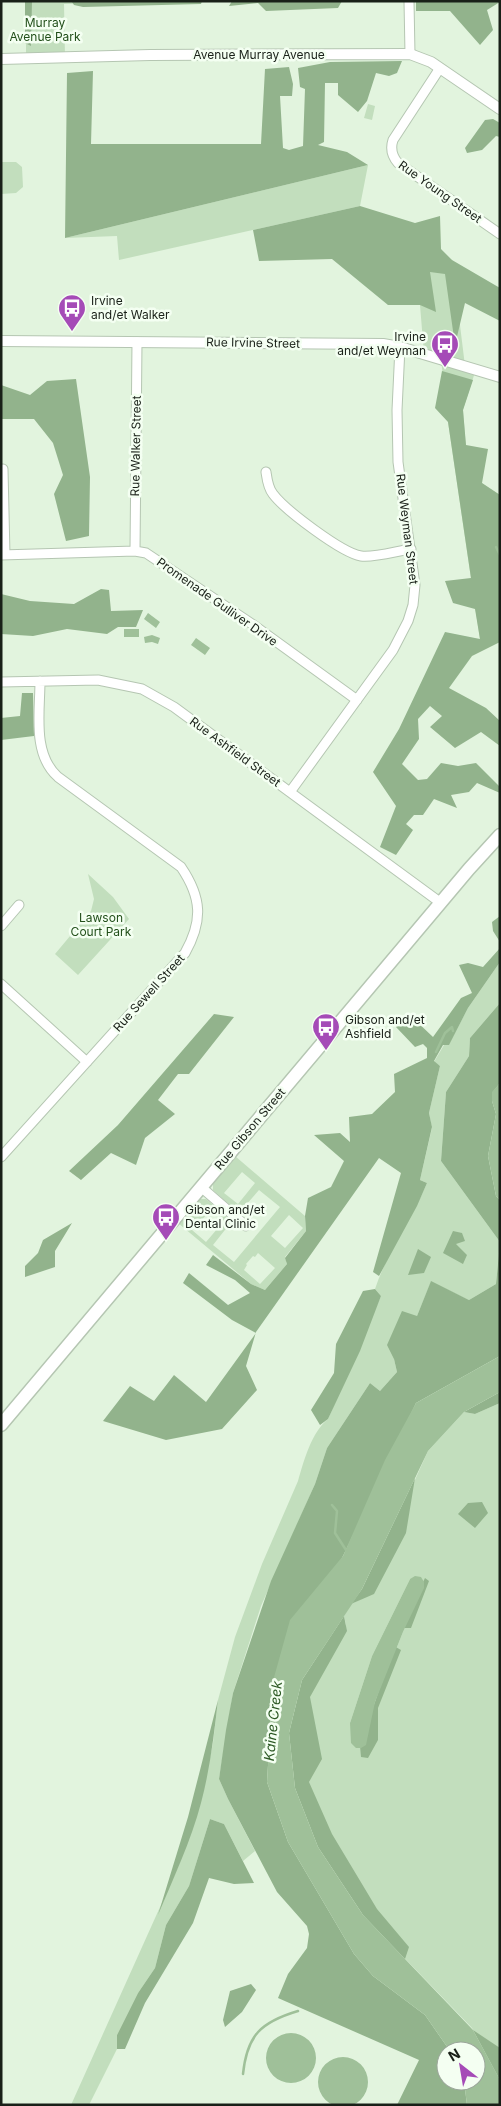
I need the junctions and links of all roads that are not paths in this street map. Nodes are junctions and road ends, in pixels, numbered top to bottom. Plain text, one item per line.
1 (408, 1) edge
2 (410, 54) junction
3 (1, 59) edge
4 (440, 68) junction
5 (500, 109) edge
6 (500, 234) edge
7 (1, 341) edge
8 (138, 342) junction
9 (400, 347) junction
10 (500, 377) edge
11 (4, 469) dead end
12 (266, 472) dead end
13 (411, 549) junction
14 (135, 551) junction
15 (3, 555) edge
16 (40, 681) junction
17 (1, 682) edge
18 (356, 700) junction
19 (290, 792) junction
20 (500, 836) edge
21 (441, 902) junction
22 (18, 906) dead end
23 (1, 926) edge
24 (1, 984) edge
25 (87, 1062) junction
26 (1, 1157) edge
27 (201, 1187) junction
28 (246, 1226) dead end
29 (1, 1425) edge

1 - 2 street
2 - 3 street, Avenue Murray Avenue
2 - 4 street, Avenue Murray Avenue
4 - 5 street, Avenue Murray Avenue
4 - 6 street, Rue Young Street
7 - 8 street, Rue Irvine Street
8 - 9 street, Rue Irvine Street
8 - 14 street, Rue Walker Street
9 - 10 street, Rue Irvine Street
9 - 13 street, Rue Weyman Street
11 - 15 street
12 - 13 street
13 - 18 street, Rue Weyman Street
14 - 15 street, Promenade Gulliver Drive
14 - 18 street, Promenade Gulliver Drive
16 - 17 street, Rue Ashfield Street
16 - 19 street, Rue Ashfield Street
16 - 25 street, Rue Sewell Street
18 - 19 street, Rue Weyman Street
19 - 21 street, Rue Ashfield Street
20 - 21 main road, Rue Gibson Street
21 - 27 main road, Rue Gibson Street
22 - 23 street
24 - 25 street
25 - 26 street, Rue Sewell Street
27 - 28 street
27 - 29 main road, Rue Gibson Street

